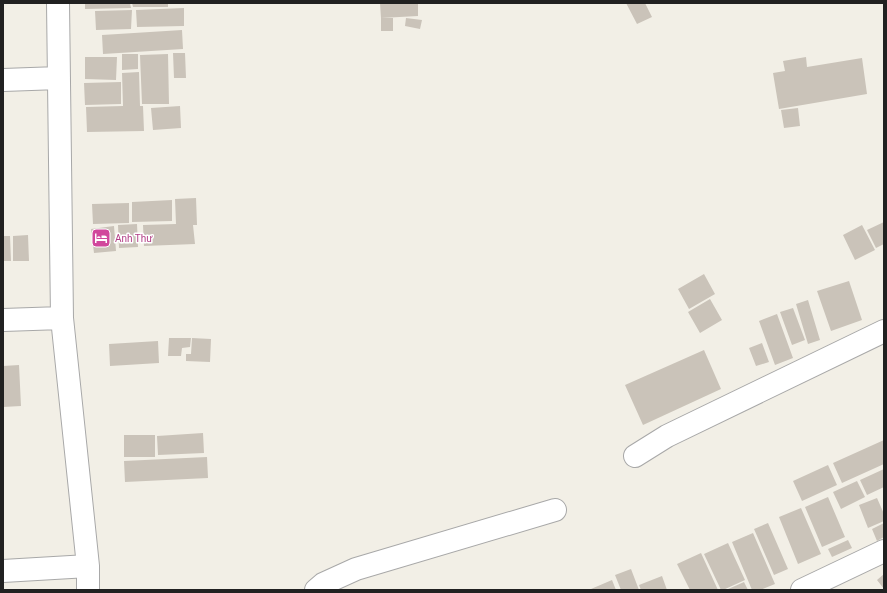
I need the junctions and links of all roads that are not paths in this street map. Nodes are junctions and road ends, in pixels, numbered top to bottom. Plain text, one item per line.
1 (58, 3) edge
2 (59, 78) junction
3 (3, 80) edge
4 (62, 318) junction
5 (3, 320) edge
6 (884, 331) edge
7 (635, 456) dead end
8 (555, 510) dead end
9 (884, 551) edge
10 (88, 566) junction
11 (3, 571) edge
12 (88, 590) edge
13 (316, 590) edge
14 (802, 590) edge

1 - 2 street
2 - 3 street
2 - 4 street
4 - 5 street
4 - 10 street
6 - 7 street
8 - 13 street
9 - 14 street
10 - 11 street
10 - 12 street

